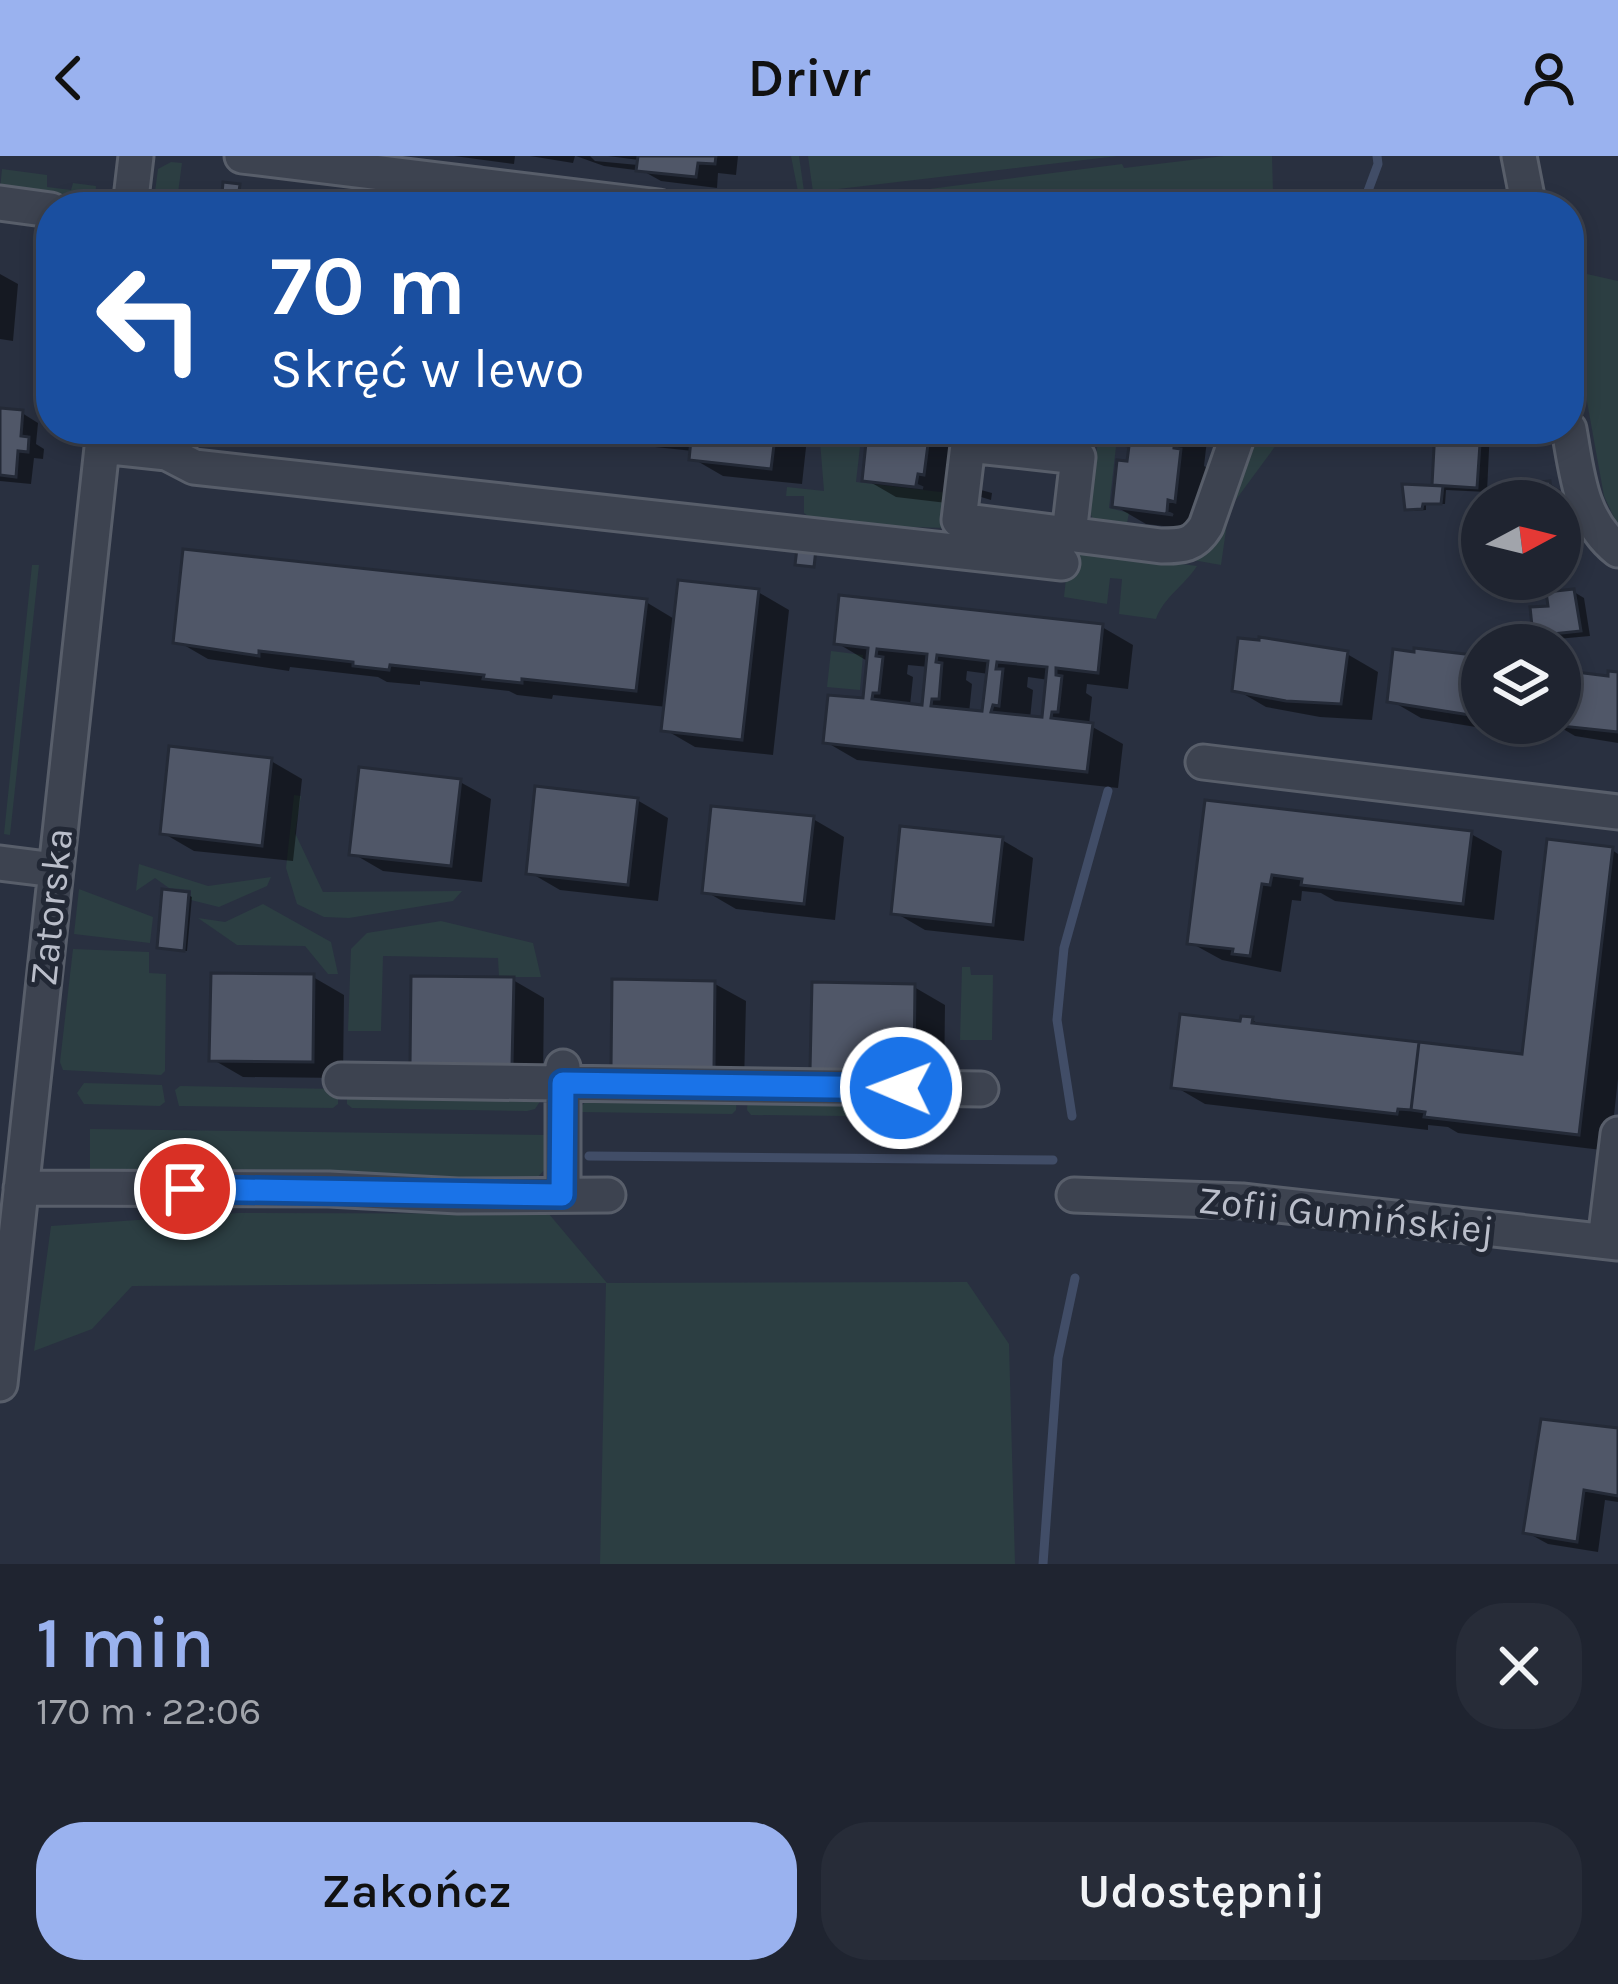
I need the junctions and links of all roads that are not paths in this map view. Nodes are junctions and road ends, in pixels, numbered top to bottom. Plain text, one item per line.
1 (136, 156) edge
2 (242, 156) edge
3 (1520, 156) edge
4 (132, 192) edge
5 (536, 192) edge
6 (1526, 192) edge
7 (0, 203) edge
8 (36, 208) edge
9 (102, 444) edge
10 (128, 444) edge
11 (1235, 444) edge
12 (1572, 444) edge
13 (1618, 550) edge
14 (1203, 762) dead end
15 (1618, 812) edge
16 (0, 863) edge
17 (55, 870) junction
18 (563, 1075) junction
19 (341, 1080) dead end
20 (981, 1089) dead end
21 (1618, 1134) edge
22 (21, 1188) junction
23 (562, 1195) junction
24 (1074, 1195) dead end
25 (608, 1196) dead end
26 (1611, 1242) edge
27 (0, 1384) edge

1 - 4 street
2 - 5 street
3 - 6 street
7 - 8 street
9 - 17 street, Zatorska
10 - 11 street
12 - 13 street
14 - 15 street
16 - 17 street
17 - 22 street, Zatorska
18 - 19 street
18 - 20 street
18 - 23 street
21 - 26 street
22 - 23 street
22 - 27 street, Zatorska
23 - 25 street
24 - 26 street, Zofii Gumińskiej

